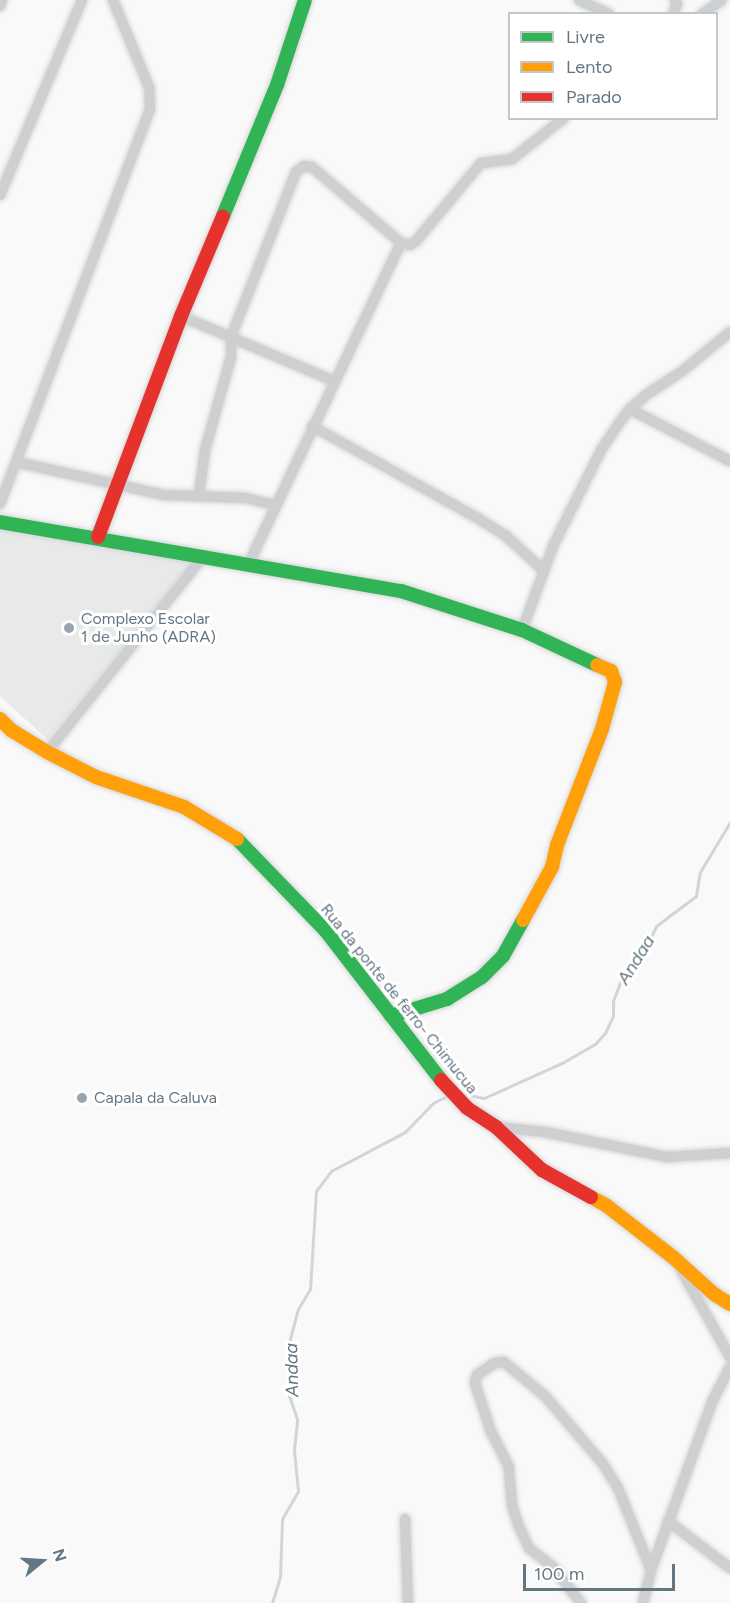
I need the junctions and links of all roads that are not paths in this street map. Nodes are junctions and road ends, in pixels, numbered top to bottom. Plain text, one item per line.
1 (2, 0) edge
2 (82, 0) edge
3 (112, 0) edge
4 (305, 0) edge
5 (579, 0) edge
6 (722, 0) edge
7 (0, 6) edge
8 (605, 12) edge
9 (705, 12) edge
10 (561, 120) edge
11 (0, 195) edge
12 (401, 243) junction
13 (181, 316) junction
14 (730, 332) edge
15 (231, 337) junction
16 (334, 381) junction
17 (630, 409) junction
18 (312, 426) junction
19 (730, 461) edge
20 (16, 462) junction
21 (119, 484) junction
22 (199, 495) junction
23 (0, 504) edge
24 (274, 505) junction
25 (0, 522) edge
26 (98, 537) junction
27 (204, 555) junction
28 (248, 565) junction
29 (544, 571) junction
30 (522, 630) junction
31 (0, 719) edge
32 (47, 752) junction
33 (391, 1016) junction
34 (496, 1127) junction
35 (730, 1153) edge
36 (674, 1258) junction
37 (730, 1304) edge
38 (730, 1357) edge
39 (730, 1367) edge
40 (405, 1519) dead end
41 (668, 1521) junction
42 (730, 1568) edge
43 (651, 1570) junction
44 (571, 1591) junction
45 (408, 1603) edge
46 (570, 1603) edge
47 (581, 1603) edge
48 (643, 1603) edge

1 - 7 street
2 - 11 street
3 - 20 street
4 - 13 street
5 - 8 street
6 - 9 street
10 - 12 street
12 - 15 street
12 - 16 street
13 - 15 street
13 - 21 street
14 - 17 street
15 - 16 street
15 - 22 street
16 - 18 street
17 - 19 street
17 - 29 street
18 - 24 street
18 - 29 street
20 - 21 street
20 - 23 street
21 - 22 street
21 - 26 street
22 - 24 street
24 - 28 street
25 - 26 street
26 - 27 street
27 - 28 street
27 - 32 street
28 - 30 street
29 - 30 street
30 - 33 street
31 - 32 street, Rua da ponte de ferro- Chimucua
32 - 33 street, Rua da ponte de ferro- Chimucua
33 - 34 street, Rua da ponte de ferro- Chimucua
34 - 35 street
34 - 36 street, Rua da ponte de ferro- Chimucua
36 - 37 street, Rua da ponte de ferro- Chimucua
36 - 38 street
39 - 41 street
40 - 45 street
41 - 42 street
41 - 43 street
43 - 44 street
43 - 48 street
44 - 46 street
44 - 47 street

